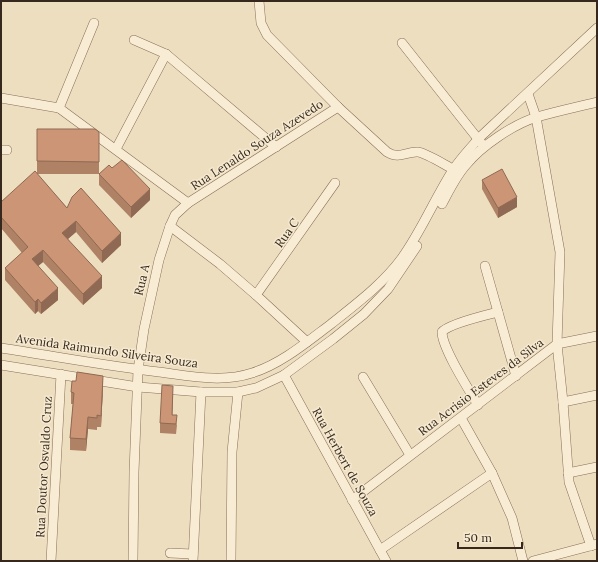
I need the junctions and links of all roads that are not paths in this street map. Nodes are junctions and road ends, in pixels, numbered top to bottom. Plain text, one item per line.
1 (259, 1) edge
2 (94, 23) dead end
3 (597, 28) edge
4 (134, 40) dead end
5 (402, 42) dead end
6 (166, 54) junction
7 (528, 94) junction
8 (1, 98) edge
9 (597, 102) edge
10 (338, 107) junction
11 (59, 108) junction
12 (510, 111) junction
13 (536, 117) junction
14 (520, 125) junction
15 (478, 139) junction
16 (276, 147) junction
17 (485, 147) junction
18 (116, 148) junction
19 (456, 172) junction
20 (335, 183) dead end
21 (188, 203) junction
22 (170, 226) junction
23 (485, 266) dead end
24 (256, 295) junction
25 (498, 312) junction
26 (597, 336) edge
27 (307, 342) junction
28 (557, 344) junction
29 (1, 348) edge
30 (1, 365) edge
31 (138, 370) junction
32 (61, 374) junction
33 (284, 375) junction
34 (516, 376) junction
35 (363, 377) dead end
36 (138, 387) junction
37 (201, 392) junction
38 (238, 392) junction
39 (597, 395) edge
40 (563, 402) junction
41 (478, 405) junction
42 (461, 418) junction
43 (410, 455) junction
44 (597, 467) edge
45 (492, 473) junction
46 (568, 473) junction
47 (352, 500) junction
48 (594, 545) edge
49 (380, 550) junction
50 (170, 553) dead end
51 (193, 558) edge
52 (51, 561) edge
53 (133, 561) edge
54 (231, 561) edge
55 (386, 561) edge
56 (523, 561) edge
57 (533, 561) edge

1 - 10 street
2 - 11 street
3 - 7 street, Avenida Raimundo Silveira Souza
4 - 6 street
5 - 15 street
6 - 16 street
6 - 18 street
7 - 12 street, Avenida Raimundo Silveira Souza
7 - 13 street, Rua Acrisio Esteves da Silva
8 - 11 street
9 - 13 street, Avenida Raimundo Silveira Souza
10 - 16 street, Rua Lenaldo Souza Azevedo
10 - 19 street
11 - 18 street
12 - 14 street
12 - 15 street, Avenida Raimundo Silveira Souza
13 - 14 street, Avenida Raimundo Silveira Souza
13 - 28 street, Rua Acrisio Esteves da Silva
14 - 17 street, Avenida Raimundo Silveira Souza
15 - 17 street
15 - 19 street, Avenida Raimundo Silveira Souza
16 - 21 street, Rua Lenaldo Souza Azevedo
17 - 19 street, Avenida Raimundo Silveira Souza
18 - 21 street
19 - 27 street, Avenida Raimundo Silveira Souza
19 - 33 street, Avenida Raimundo Silveira Souza
20 - 24 street, Rua C
21 - 22 street, Rua A
22 - 24 street
22 - 31 street, Rua A
23 - 25 street
24 - 27 street
25 - 34 street
25 - 41 street
26 - 28 street
27 - 31 street, Avenida Raimundo Silveira Souza
28 - 34 street, Rua Acrisio Esteves da Silva
28 - 40 street
29 - 31 street, Avenida Raimundo Silveira Souza
30 - 32 street, Avenida Raimundo Silveira Souza
31 - 36 street, Rua A
32 - 36 street, Avenida Raimundo Silveira Souza
32 - 52 street, Rua Doutor Osvaldo Cruz
33 - 38 street, Avenida Raimundo Silveira Souza
33 - 47 street, Rua Herbert de Souza
34 - 41 street, Rua Acrisio Esteves da Silva
35 - 43 street
36 - 37 street, Avenida Raimundo Silveira Souza
36 - 53 street, Rua A
37 - 38 street, Avenida Raimundo Silveira Souza
37 - 51 street
38 - 54 street
39 - 40 street
40 - 46 street
41 - 42 street, Rua Acrisio Esteves da Silva
42 - 43 street, Rua Acrisio Esteves da Silva
42 - 45 street
43 - 47 street, Rua Acrisio Esteves da Silva
44 - 46 street
45 - 49 street
45 - 56 street
46 - 48 street
47 - 49 street, Rua Herbert de Souza
48 - 57 street
49 - 55 street, Rua Herbert de Souza
50 - 51 street

